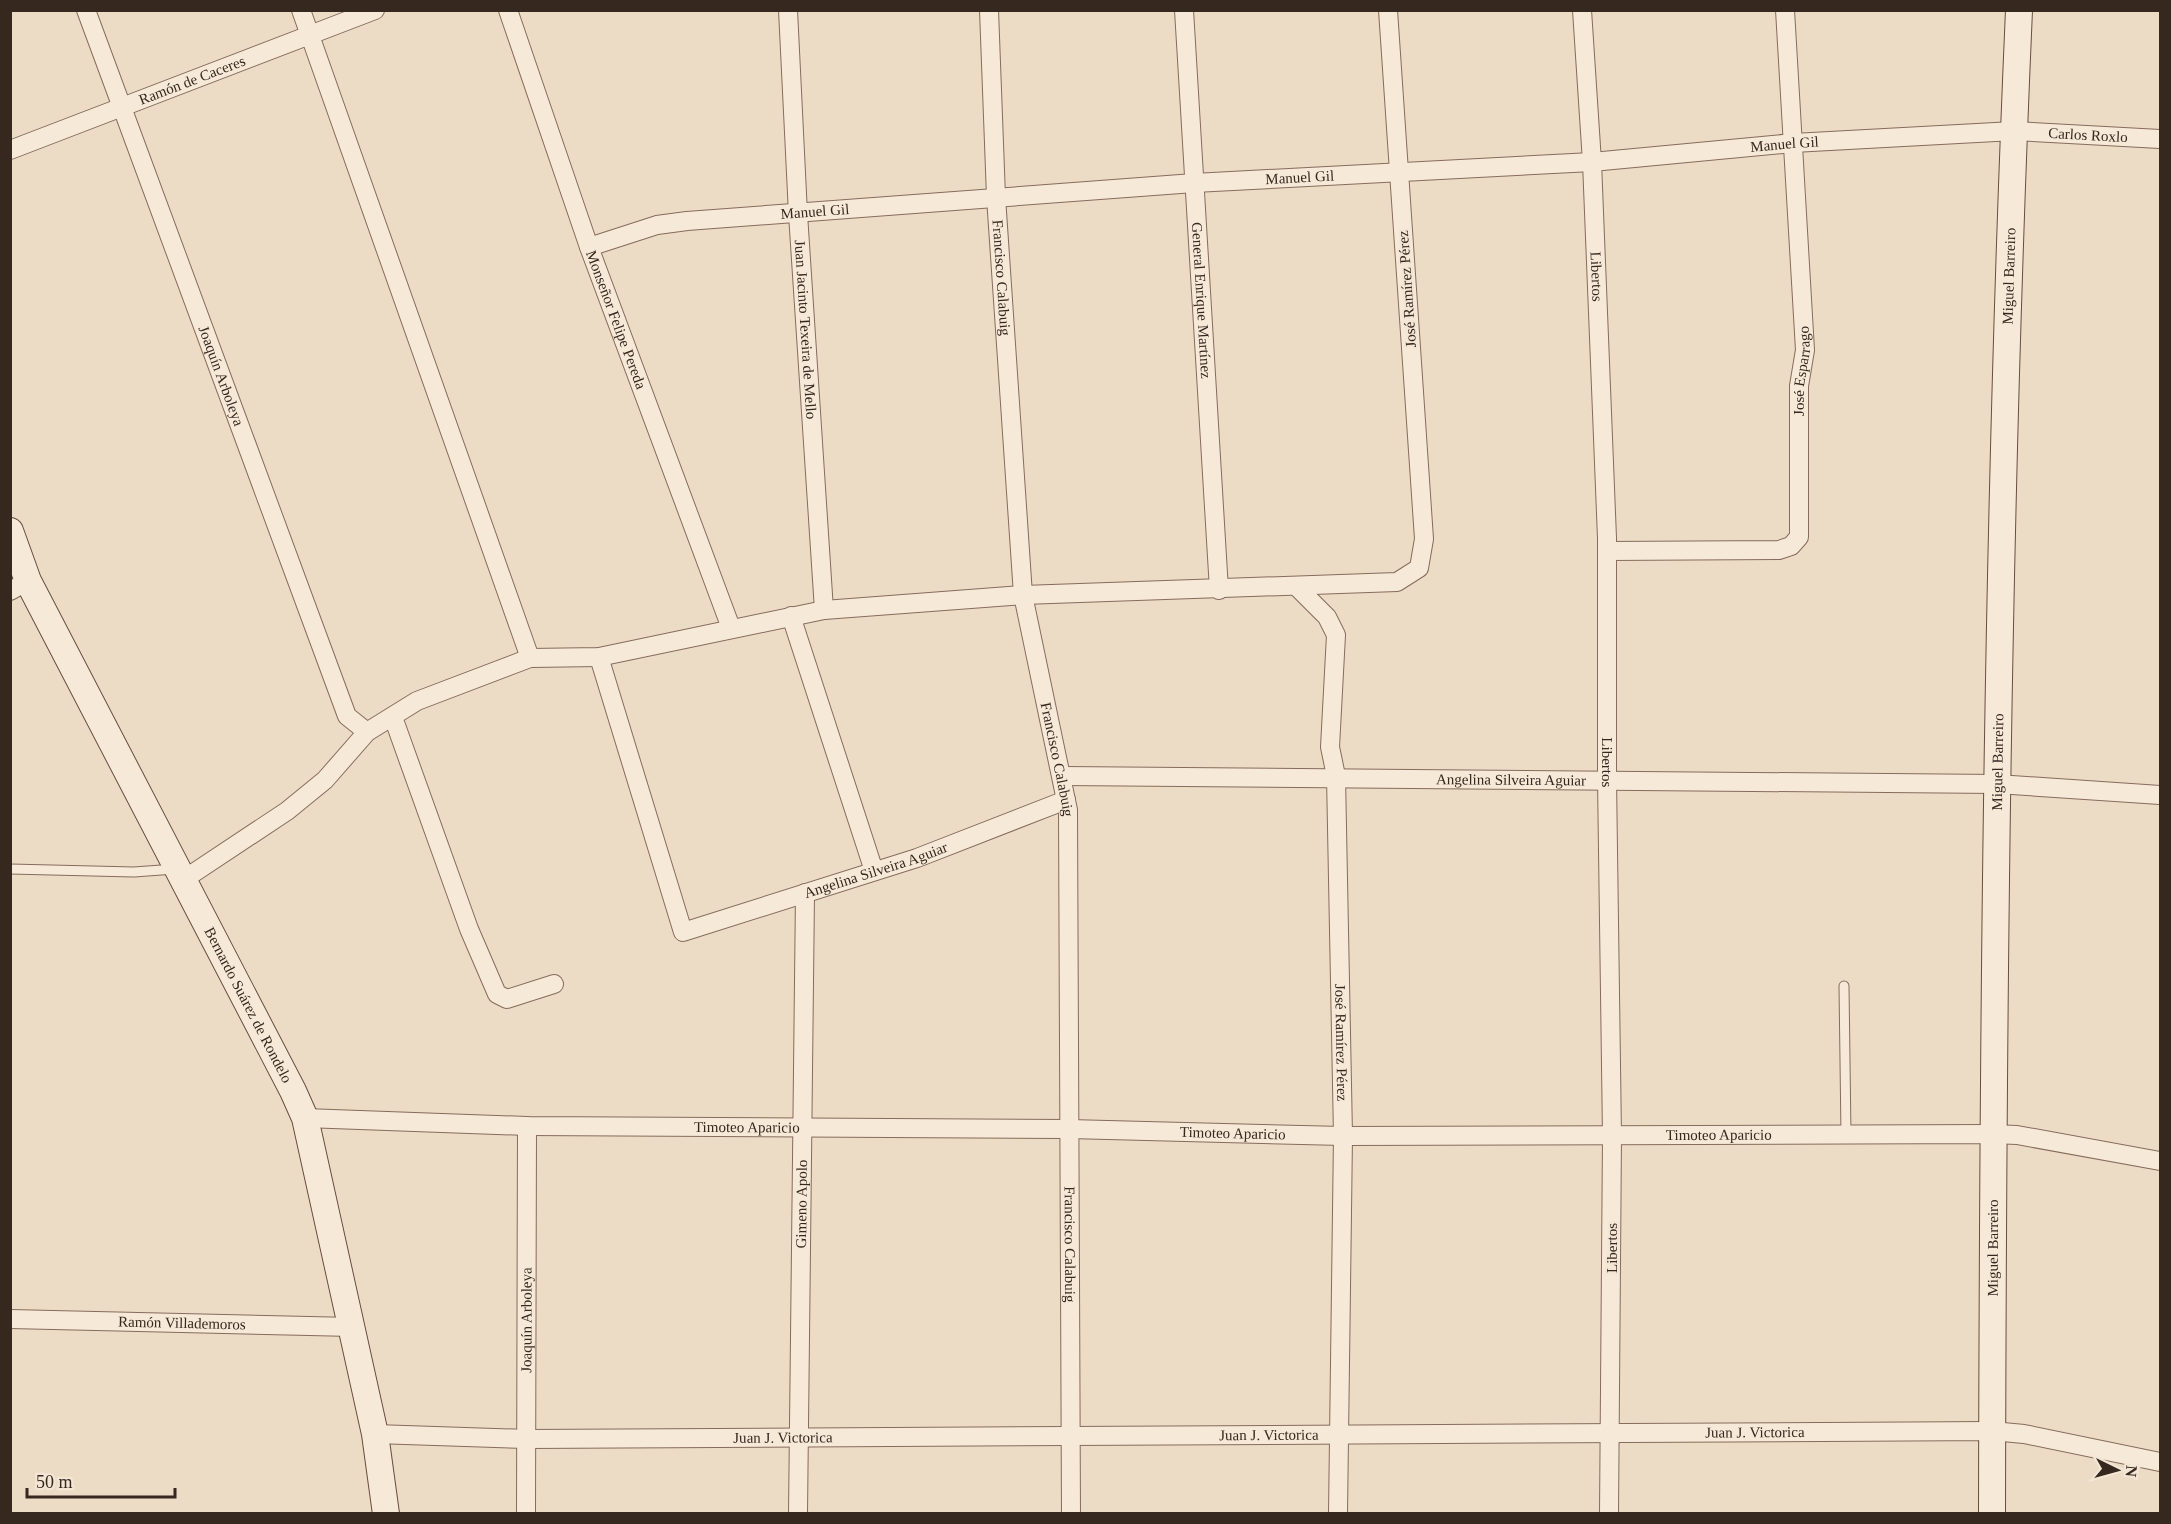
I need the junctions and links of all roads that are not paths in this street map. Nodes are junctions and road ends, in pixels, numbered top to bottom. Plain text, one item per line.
1 (86, 10) edge
2 (301, 10) edge
3 (375, 10) edge
4 (508, 10) edge
5 (788, 10) edge
6 (989, 10) edge
7 (1184, 10) edge
8 (1388, 10) edge
9 (1582, 10) edge
10 (1785, 10) edge
11 (2019, 10) edge
12 (310, 34) junction
13 (122, 109) junction
14 (2014, 131) junction
15 (2160, 139) edge
16 (1793, 142) junction
17 (10, 150) edge
18 (1592, 162) junction
19 (1399, 172) junction
20 (1194, 183) junction
21 (996, 197) junction
22 (798, 214) junction
23 (589, 247) junction
24 (10, 531) edge
25 (1607, 551) junction
26 (19, 586) edge
27 (1297, 586) junction
28 (1219, 590) junction
29 (1023, 595) junction
30 (824, 610) junction
31 (791, 616) junction
32 (731, 628) junction
33 (599, 657) junction
34 (530, 658) junction
35 (393, 717) junction
36 (367, 732) junction
37 (1063, 776) junction
38 (1336, 776) junction
39 (1607, 779) junction
40 (1997, 784) junction
41 (2160, 795) edge
42 (1066, 800) junction
43 (10, 869) edge
44 (874, 871) junction
45 (180, 874) junction
46 (805, 893) junction
47 (554, 984) dead end
48 (1844, 986) dead end
49 (305, 1118) junction
50 (527, 1126) junction
51 (803, 1126) junction
52 (1069, 1129) junction
53 (1992, 1134) junction
54 (1846, 1135) junction
55 (1342, 1136) junction
56 (1612, 1136) junction
57 (2160, 1161) edge
58 (10, 1319) edge
59 (353, 1328) junction
60 (1992, 1431) junction
61 (1611, 1432) junction
62 (1338, 1433) junction
63 (375, 1434) junction
64 (1071, 1436) junction
65 (799, 1437) junction
66 (527, 1439) junction
67 (2160, 1462) edge
68 (386, 1514) edge
69 (526, 1514) edge
70 (798, 1514) edge
71 (1071, 1514) edge
72 (1338, 1514) edge
73 (1609, 1514) edge
74 (1992, 1514) edge

1 - 13 street, Joaquín Arboleya
2 - 12 street
3 - 12 street, Ramón de Caceres
4 - 23 street, Monseñor Felipe Pereda
5 - 22 street, Juan Jacinto Texeira de Mello
6 - 21 street, Francisco Calabuig
7 - 20 street, General Enrique Martínez
8 - 19 street, José Ramírez Pérez
9 - 18 street, Libertos
10 - 16 street, José Esparrago
11 - 14 street, Miguel Barreiro
12 - 13 street, Ramón de Caceres
12 - 34 street
13 - 17 street, Ramón de Caceres
13 - 36 street, Joaquín Arboleya
14 - 15 street, Carlos Roxlo
14 - 16 street, Manuel Gil
14 - 40 street, Miguel Barreiro
16 - 18 street, Manuel Gil
16 - 25 street, José Esparrago
18 - 19 street, Manuel Gil
18 - 25 street, Libertos
19 - 20 street, Manuel Gil
19 - 27 street, José Ramírez Pérez
20 - 21 street, Manuel Gil
20 - 28 street, General Enrique Martínez
21 - 22 street, Manuel Gil
21 - 29 street, Francisco Calabuig
22 - 23 street, Manuel Gil
22 - 30 street, Juan Jacinto Texeira de Mello
23 - 32 street, Monseñor Felipe Pereda
24 - 26 street, Bernardo Suárez de Rondelo
25 - 39 street, Libertos
26 - 45 street, Bernardo Suárez de Rondelo
27 - 28 street
27 - 38 street, José Ramírez Pérez
28 - 29 street
29 - 30 street
29 - 37 street, Francisco Calabuig
30 - 31 street
31 - 32 street
31 - 44 street
32 - 33 street
33 - 34 street
33 - 46 street, Angelina Silveira Aguiar
34 - 35 street
35 - 36 street
35 - 47 street
36 - 45 street
37 - 38 street, Angelina Silveira Aguiar
37 - 42 street, Francisco Calabuig
38 - 39 street, Angelina Silveira Aguiar
38 - 55 street, José Ramírez Pérez
39 - 40 street, Angelina Silveira Aguiar
39 - 56 street, Libertos
40 - 41 street, Angelina Silveira Aguiar
40 - 53 street, Miguel Barreiro
42 - 44 street, Angelina Silveira Aguiar
42 - 52 street, Francisco Calabuig
43 - 45 lane
44 - 46 street, Angelina Silveira Aguiar
45 - 49 street, Bernardo Suárez de Rondelo
46 - 51 street, Gimeno Apolo
48 - 54 lane
49 - 50 street, Timoteo Aparicio
49 - 59 street, Bernardo Suárez de Rondelo
50 - 51 street, Timoteo Aparicio
50 - 66 street, Joaquín Arboleya
51 - 52 street, Timoteo Aparicio
51 - 65 street, Gimeno Apolo
52 - 55 street, Timoteo Aparicio
52 - 64 street, Francisco Calabuig
53 - 54 street, Timoteo Aparicio
53 - 57 street, Timoteo Aparicio
53 - 60 street, Miguel Barreiro
54 - 56 street, Timoteo Aparicio
55 - 56 street, Timoteo Aparicio
55 - 62 street, José Ramírez Pérez
56 - 61 street, Libertos
58 - 59 street, Ramón Villademoros
59 - 63 street, Bernardo Suárez de Rondelo
60 - 61 street, Juan J. Victorica
60 - 67 street, Juan J. Victorica
60 - 74 street, Miguel Barreiro
61 - 62 street, Juan J. Victorica
61 - 73 street, Libertos
62 - 64 street, Juan J. Victorica
62 - 72 street, José Ramírez Pérez
63 - 66 street, Juan J. Victorica
63 - 68 street, Bernardo Suárez de Rondelo
64 - 65 street, Juan J. Victorica
64 - 71 street, Francisco Calabuig
65 - 66 street, Juan J. Victorica
65 - 70 street, Gimeno Apolo
66 - 69 street, Joaquín Arboleya

